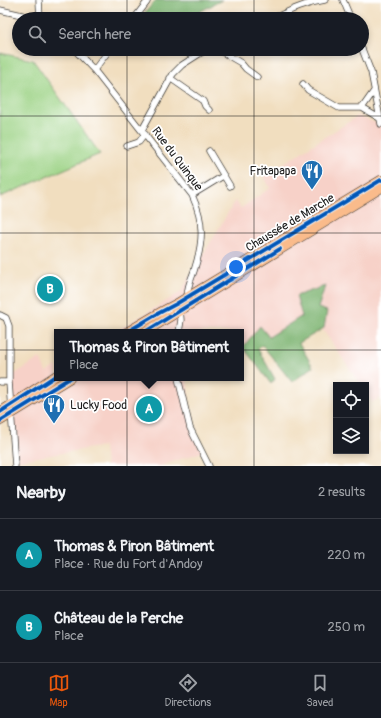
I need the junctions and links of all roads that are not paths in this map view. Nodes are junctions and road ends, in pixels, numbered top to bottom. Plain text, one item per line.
1 (39, 0) edge
2 (324, 0) edge
3 (343, 0) edge
4 (147, 2) dead end
5 (0, 10) edge
6 (40, 12) edge
7 (139, 12) edge
8 (287, 12) edge
9 (348, 12) edge
10 (12, 13) edge
11 (81, 56) edge
12 (105, 56) edge
13 (195, 56) edge
14 (229, 56) edge
15 (365, 56) edge
16 (94, 70) junction
17 (258, 77) dead end
18 (170, 78) junction
19 (303, 84) dead end
20 (374, 91) junction
21 (362, 108) junction
22 (209, 110) dead end
23 (379, 118) junction
24 (381, 124) edge
25 (143, 132) junction
26 (127, 146) dead end
27 (209, 151) dead end
28 (223, 176) junction
29 (381, 180) edge
30 (230, 186) dead end
31 (381, 188) edge
32 (192, 195) junction
33 (189, 300) junction
34 (178, 307) junction
35 (0, 315) edge
36 (132, 329) edge
37 (149, 329) edge
38 (179, 329) edge
39 (54, 377) edge
40 (64, 381) edge
41 (179, 381) edge
42 (0, 382) edge
43 (9, 382) junction
44 (11, 409) junction
45 (0, 412) edge
46 (0, 421) edge
47 (15, 466) edge
48 (209, 466) edge

1 - 6 street
2 - 8 street
3 - 9 street
4 - 7 street
5 - 10 street
11 - 16 street, Rue du Quinque
12 - 16 street
13 - 18 street
14 - 17 street
15 - 20 street
16 - 25 street, Rue du Quinque
18 - 22 street
18 - 25 street
19 - 21 street
20 - 21 street
20 - 23 street
21 - 23 street
23 - 24 street
25 - 26 street
25 - 32 street, Rue du Quinque
27 - 28 street
28 - 30 street
28 - 32 street
29 - 33 main road, Chaussée de Marche
31 - 33 main road, Chaussée de Marche
32 - 33 street, Rue du Quinque
33 - 34 main road, Chaussée de Marche
34 - 36 main road, Chaussée de Marche
34 - 37 main road, Chaussée de Marche
34 - 38 street
35 - 43 street
39 - 44 main road
40 - 44 main road
41 - 48 street
42 - 43 street
43 - 44 street
44 - 45 main road
44 - 46 main road
44 - 47 street

